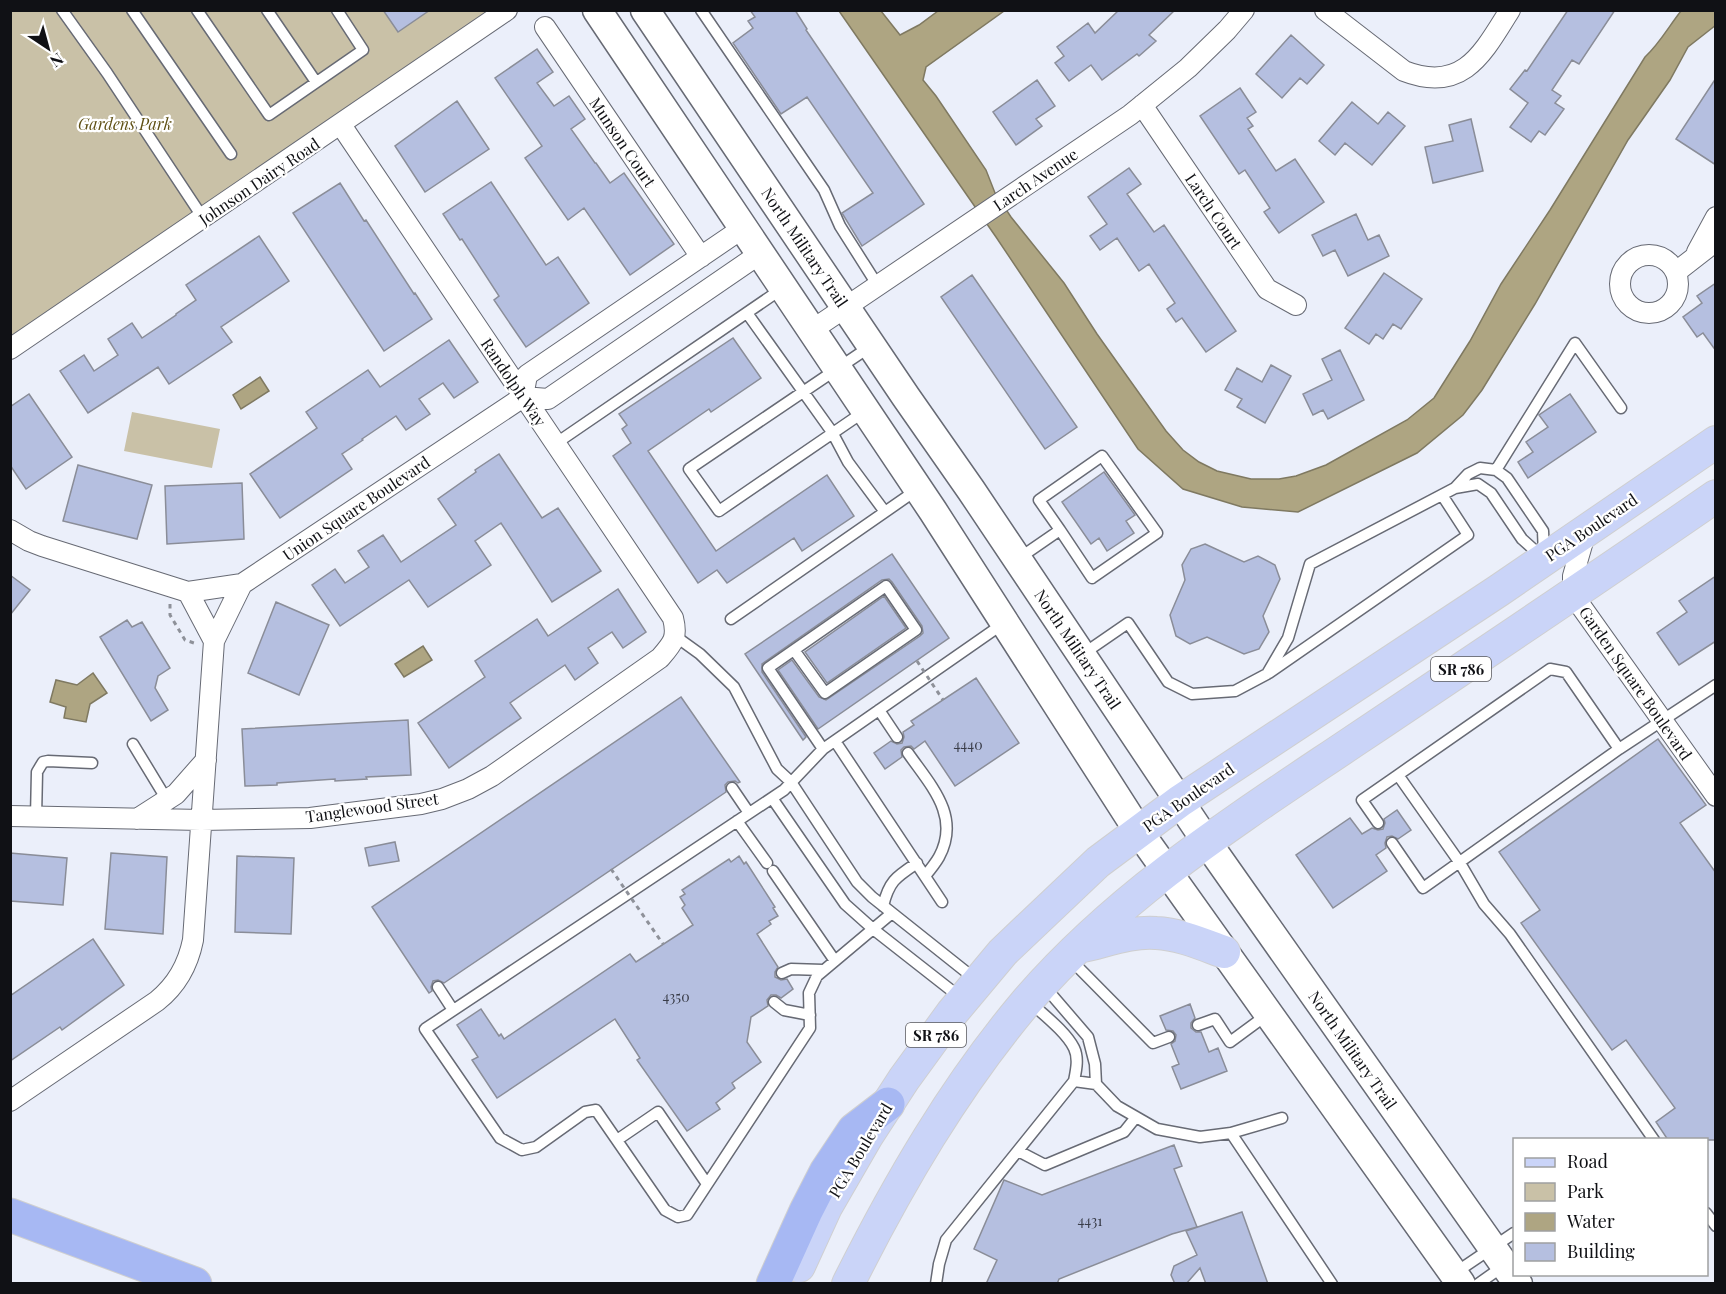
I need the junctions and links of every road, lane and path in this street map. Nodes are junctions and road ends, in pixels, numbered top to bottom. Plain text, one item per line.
1 (62, 10) edge
2 (132, 10) edge
3 (197, 10) edge
4 (267, 10) edge
5 (337, 10) edge
6 (507, 10) edge
7 (597, 10) edge
8 (645, 10) edge
9 (701, 10) edge
10 (1244, 10) edge
11 (1325, 10) edge
12 (1510, 10) edge
13 (545, 27) dead end
14 (316, 82) junction
15 (1142, 105) junction
16 (341, 125) junction
17 (231, 154) dead end
18 (1716, 217) edge
19 (203, 218) junction
20 (743, 228) junction
21 (1716, 241) edge
22 (761, 253) junction
23 (701, 257) junction
24 (1694, 258) junction
25 (1676, 272) dead end
26 (878, 286) junction
27 (783, 287) junction
28 (1296, 304) dead end
29 (846, 308) junction
30 (747, 313) junction
31 (812, 330) junction
32 (872, 346) junction
33 (10, 349) edge
34 (838, 368) junction
35 (802, 392) junction
36 (523, 397) junction
37 (1621, 408) dead end
38 (866, 410) junction
39 (832, 432) junction
40 (1716, 442) edge
41 (555, 444) junction
42 (1496, 470) junction
43 (1455, 488) junction
44 (918, 489) junction
45 (1442, 495) junction
46 (1716, 496) edge
47 (885, 512) junction
48 (10, 530) edge
49 (1060, 530) junction
50 (1586, 531) junction
51 (1017, 559) junction
52 (1545, 559) junction
53 (242, 584) junction
54 (179, 590) junction
55 (1573, 595) junction
56 (731, 619) dead end
57 (1005, 623) junction
58 (674, 639) junction
59 (214, 645) junction
60 (794, 650) junction
61 (1082, 655) junction
62 (916, 661) dead end
63 (1455, 673) junction
64 (1267, 674) junction
65 (1716, 685) edge
66 (943, 700) dead end
67 (879, 710) junction
68 (1662, 720) junction
69 (897, 737) dead end
70 (835, 741) junction
71 (134, 744) dead end
72 (823, 749) junction
73 (1618, 749) junction
74 (908, 753) dead end
75 (206, 760) junction
76 (92, 763) dead end
77 (1398, 775) junction
78 (791, 782) junction
79 (732, 788) dead end
80 (1716, 796) edge
81 (772, 798) junction
82 (167, 800) junction
83 (1180, 801) junction
84 (749, 813) junction
85 (10, 816) edge
86 (36, 817) junction
87 (137, 819) junction
88 (201, 820) junction
89 (737, 821) junction
90 (1378, 823) dead end
91 (1139, 832) junction
92 (1206, 841) junction
93 (1392, 843) dead end
94 (916, 863) junction
95 (1460, 863) junction
96 (611, 869) dead end
97 (1167, 872) junction
98 (925, 876) junction
99 (942, 902) dead end
100 (887, 909) junction
101 (873, 930) junction
102 (663, 944) dead end
103 (1074, 952) junction
104 (1224, 952) junction
105 (835, 960) junction
106 (823, 970) junction
107 (782, 973) dead end
108 (438, 987) dead end
109 (970, 991) junction
110 (1036, 992) junction
111 (774, 1002) dead end
112 (453, 1010) junction
113 (1268, 1014) junction
114 (810, 1015) junction
115 (1198, 1025) dead end
116 (1169, 1037) dead end
117 (1074, 1081) junction
118 (1096, 1084) junction
119 (10, 1101) edge
120 (888, 1104) junction
121 (1137, 1117) junction
122 (1282, 1118) dead end
123 (1231, 1133) junction
124 (1651, 1138) edge
125 (617, 1140) junction
126 (1018, 1151) junction
127 (707, 1184) junction
128 (10, 1215) edge
129 (1509, 1257) edge
130 (1462, 1281) edge
131 (195, 1284) edge
132 (773, 1284) edge
133 (791, 1284) edge
134 (848, 1284) edge
135 (936, 1284) edge
136 (1332, 1284) edge

1 - 19 lane
2 - 17 lane
3 - 14 lane
4 - 14 lane
5 - 14 lane
6 - 16 street, Johnson Dairy Road
7 - 20 main road
8 - 29 main road, North Military Trail
9 - 26 lane
10 - 15 street, Larch Avenue
11 - 12 street
13 - 23 street, Munson Court
15 - 26 street, Larch Avenue
15 - 28 street, Larch Court
16 - 19 street, Johnson Dairy Road
16 - 36 street, Randolph Way
18 - 24 street
19 - 33 street, Johnson Dairy Road
20 - 22 main road
20 - 23 street
21 - 24 street
22 - 27 main road
22 - 36 street
23 - 36 street
24 - 25 street
26 - 29 street, Larch Avenue
27 - 30 lane
27 - 31 main road
29 - 31 street, Larch Avenue
29 - 32 main road, North Military Trail
30 - 35 lane
30 - 41 lane
31 - 34 main road
32 - 34 lane
32 - 51 main road, North Military Trail
34 - 35 lane
34 - 38 main road
35 - 39 lane
35 - 39 lane
36 - 41 street, Randolph Way
36 - 53 street, Union Square Boulevard
37 - 42 lane
38 - 39 lane
38 - 44 main road
39 - 47 lane
40 - 50 main road, PGA Boulevard / SR 786
41 - 58 street, Randolph Way
42 - 43 lane
42 - 52 lane
43 - 45 lane
43 - 52 lane
44 - 47 lane
44 - 57 main road
45 - 64 lane
45 - 64 lane
46 - 55 main road, SR 786
47 - 56 lane
48 - 54 street
49 - 49 lane
49 - 51 lane
50 - 52 main road, PGA Boulevard / SR 786
50 - 55 street, Garden Square Boulevard
51 - 61 main road, North Military Trail
52 - 63 main road
52 - 83 main road, PGA Boulevard / SR 786
53 - 54 street
53 - 59 street
54 - 59 street
54 - 59 path
55 - 63 main road, SR 786
55 - 68 street, Garden Square Boulevard
57 - 67 lane
57 - 91 main road
58 - 78 lane
58 - 88 street, Tanglewood Street
59 - 75 street
60 - 60 lane
60 - 72 lane
61 - 64 lane
61 - 83 main road, North Military Trail
62 - 66 path, bridge
63 - 92 main road, SR 786
65 - 68 lane
67 - 69 lane
67 - 70 lane
68 - 73 lane
68 - 80 street, Garden Square Boulevard
70 - 72 lane
70 - 94 lane
71 - 82 lane
72 - 78 lane
73 - 77 lane
73 - 95 lane
74 - 98 lane
75 - 82 street
75 - 88 street
76 - 86 lane
77 - 90 lane
77 - 95 lane
78 - 81 lane
78 - 100 lane
79 - 84 lane
81 - 84 lane
81 - 101 lane
82 - 87 street
83 - 91 main road, PGA Boulevard / SR 786
83 - 92 main road, North Military Trail
84 - 89 lane
85 - 86 street, Tanglewood Street
86 - 87 street, Tanglewood Street
87 - 88 street, Tanglewood Street
88 - 119 street
89 - 105 lane
89 - 112 lane
91 - 97 main road
91 - 109 main road, PGA Boulevard / SR 786
92 - 97 main road, SR 786
92 - 129 main road, North Military Trail
93 - 95 lane
94 - 98 lane
94 - 100 lane
95 - 124 lane
96 - 102 path, bridge
97 - 103 main road, SR 786
97 - 104 main road
98 - 99 lane
100 - 101 lane
100 - 109 lane
101 - 105 lane
101 - 109 lane
103 - 104 main road
103 - 110 main road, SR 786
103 - 116 lane
104 - 113 main road
105 - 106 lane
106 - 107 lane
106 - 114 lane
108 - 112 lane
109 - 120 main road, PGA Boulevard / SR 786
110 - 117 lane
110 - 118 lane
110 - 134 main road, SR 786
111 - 114 lane
112 - 125 lane
113 - 115 lane
113 - 130 main road
114 - 127 lane
117 - 118 lane
117 - 126 lane
118 - 121 lane
120 - 132 highway
120 - 133 main road, PGA Boulevard / SR 786
121 - 123 lane
121 - 126 lane
122 - 123 lane
123 - 136 lane
125 - 127 lane
125 - 127 lane
126 - 135 lane
128 - 131 highway
129 - 130 lane
129 - 130 lane

